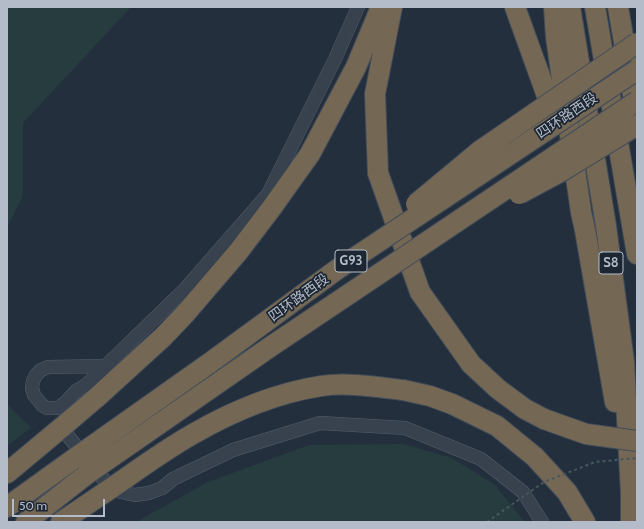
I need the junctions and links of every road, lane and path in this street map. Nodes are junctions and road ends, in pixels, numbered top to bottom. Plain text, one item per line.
1 (358, 7) edge
2 (381, 7) edge
3 (392, 7) edge
4 (515, 7) edge
5 (554, 7) edge
6 (570, 7) edge
7 (595, 7) edge
8 (618, 7) edge
9 (637, 43) edge
10 (637, 70) edge
11 (637, 101) edge
12 (637, 118) edge
13 (637, 125) edge
14 (580, 212) junction
15 (416, 249) junction
16 (637, 254) edge
17 (339, 268) junction
18 (105, 366) junction
19 (67, 401) junction
20 (637, 441) edge
21 (637, 458) edge
22 (7, 473) edge
23 (631, 493) junction
24 (7, 507) edge
25 (26, 522) edge
26 (61, 522) edge
27 (487, 522) edge
28 (542, 522) edge
29 (585, 522) edge
30 (631, 522) edge

1 - 18 street
2 - 22 highway, bridge
3 - 20 highway, bridge
4 - 14 highway
5 - 14 highway
6 - 23 highway, S8
7 - 16 highway, S8
8 - 12 highway
9 - 17 highway, bridge
10 - 17 highway, 四环路西段 / G93, bridge
11 - 15 highway, 四环路西段 / G93, bridge
13 - 15 highway, bridge
14 - 23 highway
15 - 25 highway, 四环路西段 / G93, bridge
17 - 24 highway, 四环路西段 / G93, bridge
18 - 19 street
18 - 19 street
19 - 28 street
21 - 27 path, bridge
23 - 30 highway, S8
26 - 29 highway, bridge

